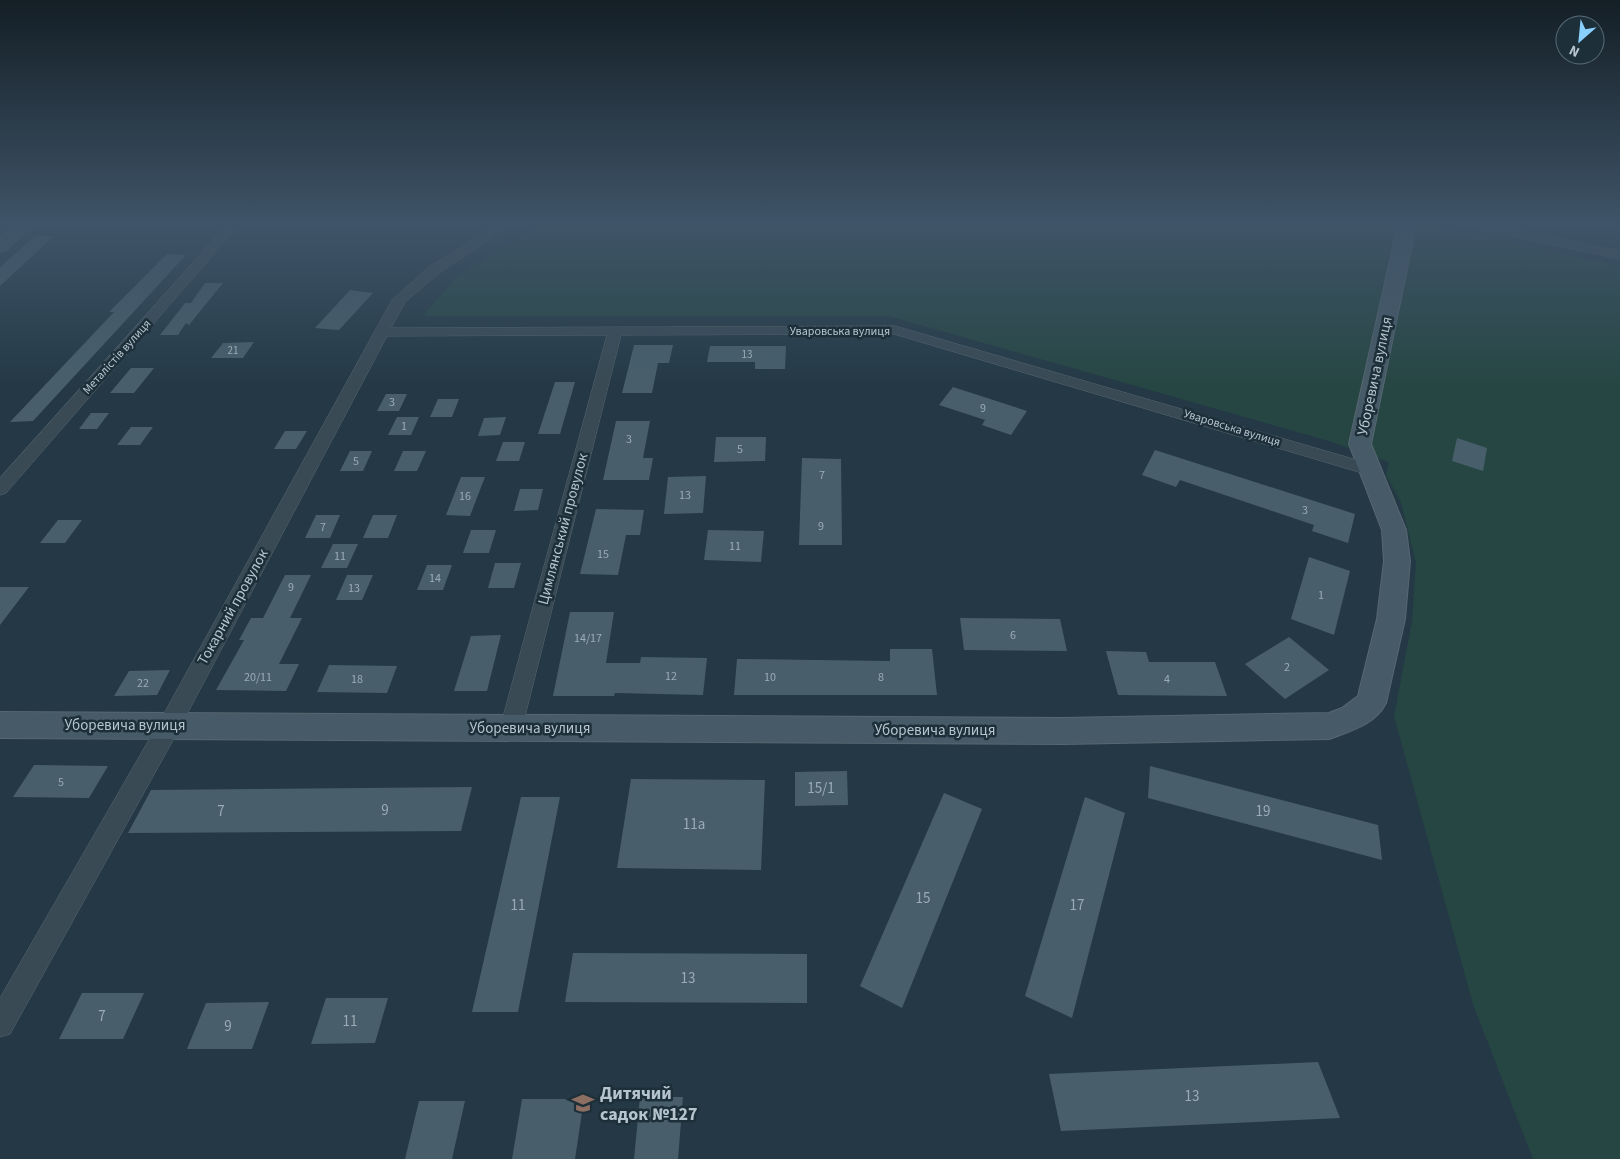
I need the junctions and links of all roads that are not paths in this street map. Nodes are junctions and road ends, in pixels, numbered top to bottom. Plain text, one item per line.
1 (185, 279) edge
2 (424, 279) edge
3 (1396, 279) edge
4 (615, 331) junction
5 (383, 332) junction
6 (1368, 469) junction
7 (0, 489) edge
8 (0, 725) edge
9 (169, 726) junction
10 (511, 728) junction
11 (0, 1024) edge

1 - 7 street, Металістів вулиця
2 - 5 street, Токарний провулок
3 - 6 street, Уборевича вулиця
4 - 5 street, Уваровська вулиця
4 - 6 street, Уваровська вулиця
4 - 10 street, Цимлянський провулок
5 - 9 street, Токарний провулок
6 - 10 street, Уборевича вулиця
8 - 9 street, Уборевича вулиця
9 - 10 street, Уборевича вулиця
9 - 11 street, Токарний провулок

